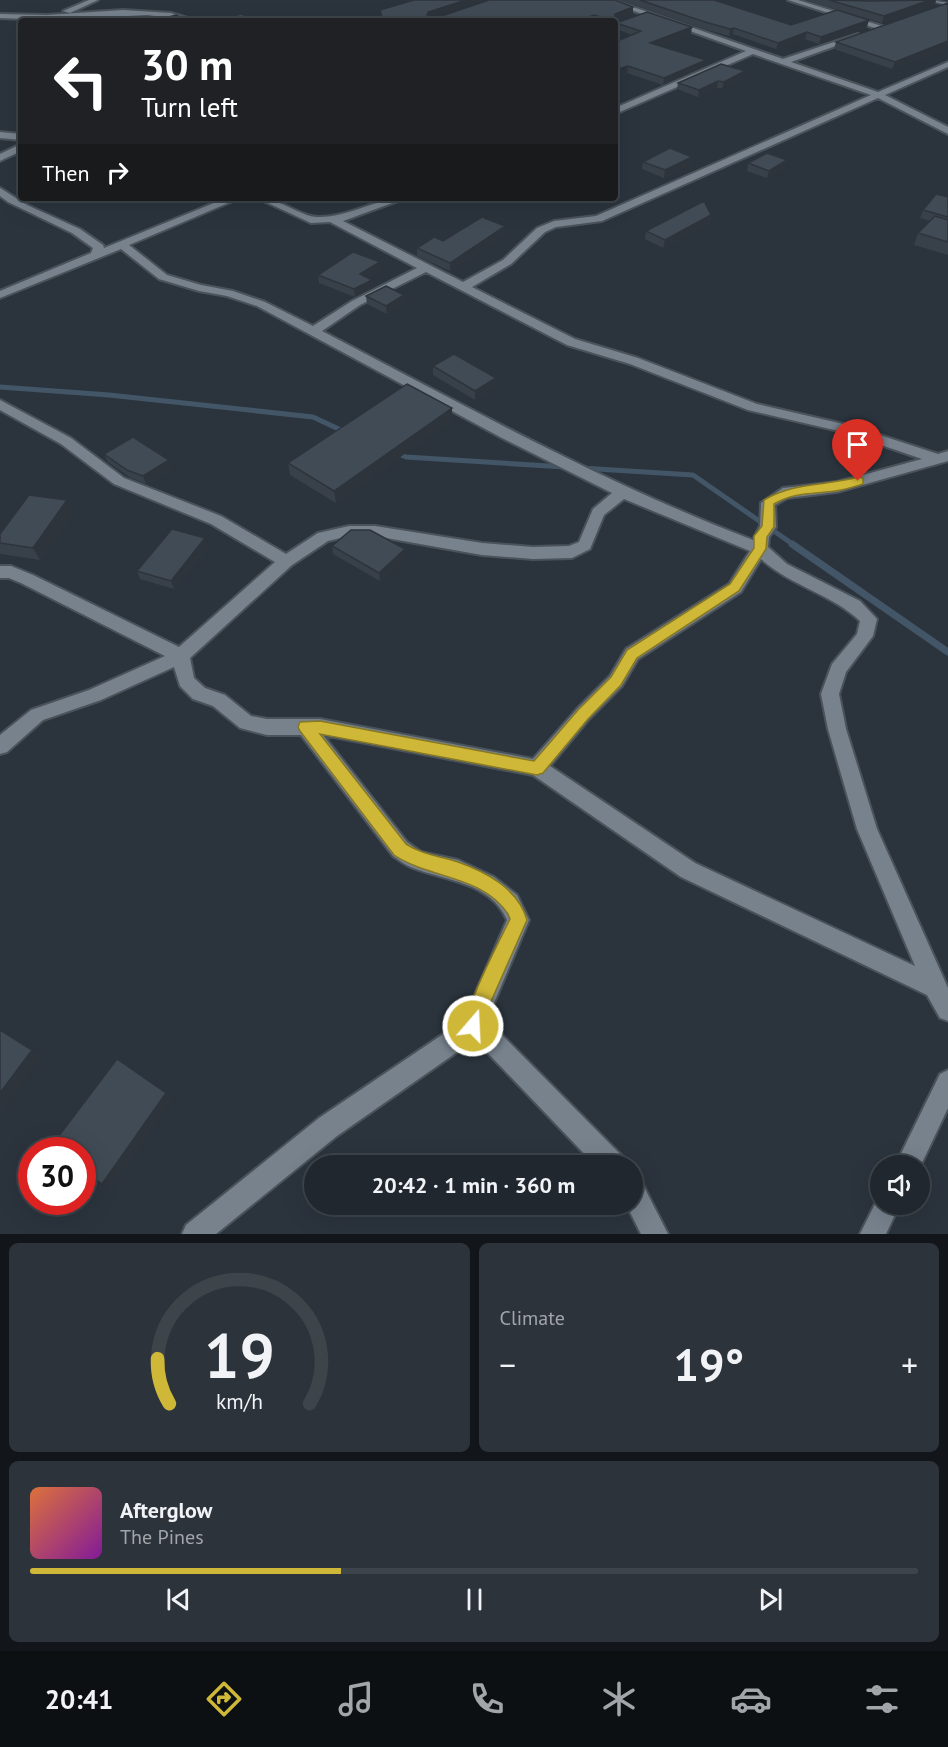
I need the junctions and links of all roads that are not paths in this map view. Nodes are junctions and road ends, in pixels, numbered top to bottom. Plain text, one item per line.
1 (95, 0) edge
2 (606, 0) edge
3 (791, 0) edge
4 (128, 3) dead end
5 (934, 4) edge
6 (948, 4) edge
7 (79, 6) junction
8 (137, 13) junction
9 (86, 14) junction
10 (646, 14) junction
11 (0, 16) edge
12 (56, 16) junction
13 (18, 18) edge
14 (35, 18) edge
15 (186, 18) edge
16 (635, 18) edge
17 (892, 23) edge
18 (881, 27) junction
19 (870, 31) edge
20 (859, 35) edge
21 (753, 51) junction
22 (783, 62) junction
23 (948, 64) edge
24 (876, 94) junction
25 (618, 110) edge
26 (948, 131) edge
27 (0, 135) edge
28 (18, 137) edge
29 (18, 149) edge
30 (0, 158) edge
31 (2, 195) edge
32 (228, 201) edge
33 (269, 201) edge
34 (392, 201) edge
35 (334, 220) junction
36 (122, 245) junction
37 (96, 256) junction
38 (426, 268) junction
39 (463, 287) junction
40 (0, 295) edge
41 (314, 331) junction
42 (0, 404) edge
43 (942, 457) edge
44 (622, 493) junction
45 (760, 549) junction
46 (286, 561) junction
47 (0, 572) edge
48 (181, 656) junction
49 (306, 727) junction
50 (0, 746) edge
51 (537, 768) junction
52 (935, 987) junction
53 (948, 1010) edge
54 (473, 1026) junction
55 (948, 1082) edge
56 (603, 1155) edge
57 (912, 1155) edge
58 (643, 1211) edge
59 (882, 1215) edge
60 (195, 1234) edge
61 (655, 1234) edge
62 (873, 1234) edge

1 - 7 street
2 - 10 street
3 - 18 street
4 - 8 street
5 - 6 street
7 - 9 street
7 - 12 street
8 - 9 street
8 - 15 street
9 - 12 street
10 - 16 street
10 - 21 street
11 - 13 street
12 - 14 street
17 - 18 street
18 - 19 street
20 - 22 street
21 - 22 street
21 - 25 street
22 - 24 street
23 - 24 street
24 - 26 street
24 - 39 street
27 - 28 street
29 - 30 street
31 - 37 street
32 - 36 street
33 - 35 street
34 - 35 street
35 - 38 street
36 - 37 street
36 - 41 street
37 - 40 street
38 - 39 street
38 - 41 street
39 - 43 street
41 - 44 street
42 - 46 street
43 - 45 street
44 - 45 street
44 - 46 street
45 - 51 street
45 - 52 street
46 - 48 street
47 - 48 street
48 - 49 street
48 - 50 street
49 - 51 street
49 - 54 street
51 - 52 street
52 - 53 street
54 - 56 street
54 - 60 street
55 - 57 street
58 - 61 street
59 - 62 street

